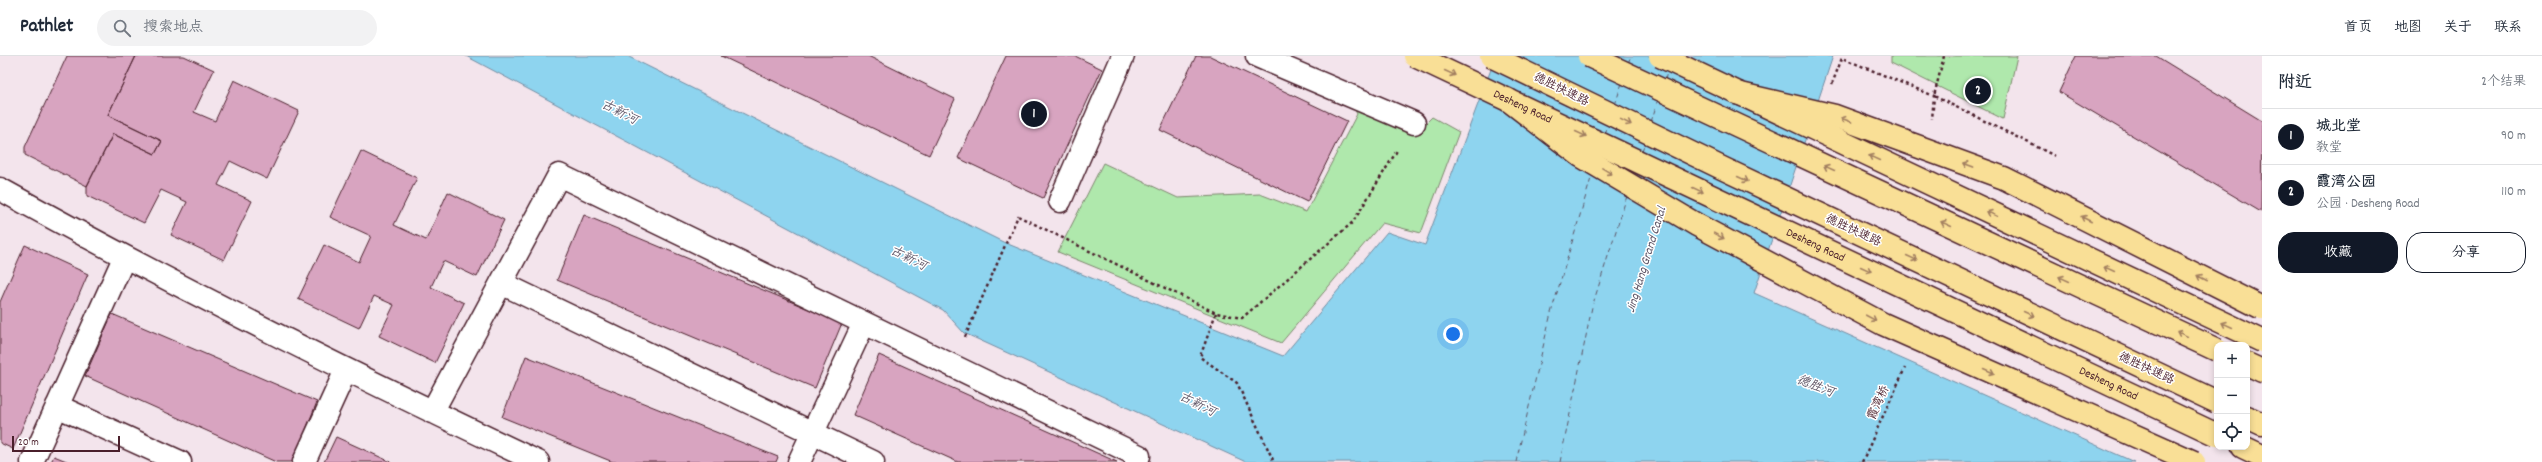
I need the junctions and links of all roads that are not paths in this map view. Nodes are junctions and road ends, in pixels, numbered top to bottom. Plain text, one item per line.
1 (1123, 56) edge
2 (1257, 56) edge
3 (1415, 56) edge
4 (1491, 56) edge
5 (1589, 56) edge
6 (1660, 56) edge
7 (1736, 93) junction
8 (1507, 99) junction
9 (1414, 123) road end
10 (0, 188) edge
11 (1060, 201) dead end
12 (124, 258) junction
13 (501, 283) junction
14 (2262, 308) edge
15 (864, 323) junction
16 (2262, 341) edge
17 (2214, 349) edge
18 (2250, 366) edge
19 (346, 370) junction
20 (2262, 372) edge
21 (2214, 401) edge
22 (57, 406) junction
23 (432, 412) junction
24 (2250, 418) edge
25 (2262, 424) edge
26 (812, 432) junction
27 (2214, 434) edge
28 (2249, 450) edge
29 (2262, 456) edge
30 (32, 462) edge
31 (180, 462) edge
32 (304, 462) edge
33 (538, 462) edge
34 (799, 462) edge
35 (873, 462) edge
36 (1136, 462) edge
37 (2194, 462) edge

1 - 11 lane
2 - 9 lane
3 -> 8 main road, Desheng Road, bridge
4 -> 21 main road, 德胜快速路, bridge
17 -> 5 main road, bridge
6 - 7 main road, bridge
14 -> 7 main road, bridge
16 -> 7 main road, bridge
8 -> 27 main road, Desheng Road, bridge
8 -> 37 main road, bridge
10 - 12 lane
12 - 19 lane
12 - 22 lane
13 - 15 lane
13 - 23 lane
13 - 26 lane
15 - 26 lane
15 - 36 lane
18 - 20 main road
19 - 23 lane
19 - 32 lane
22 - 30 lane
22 - 31 lane
23 - 33 lane
24 - 25 main road
26 - 34 lane
26 - 35 lane
28 - 29 main road

